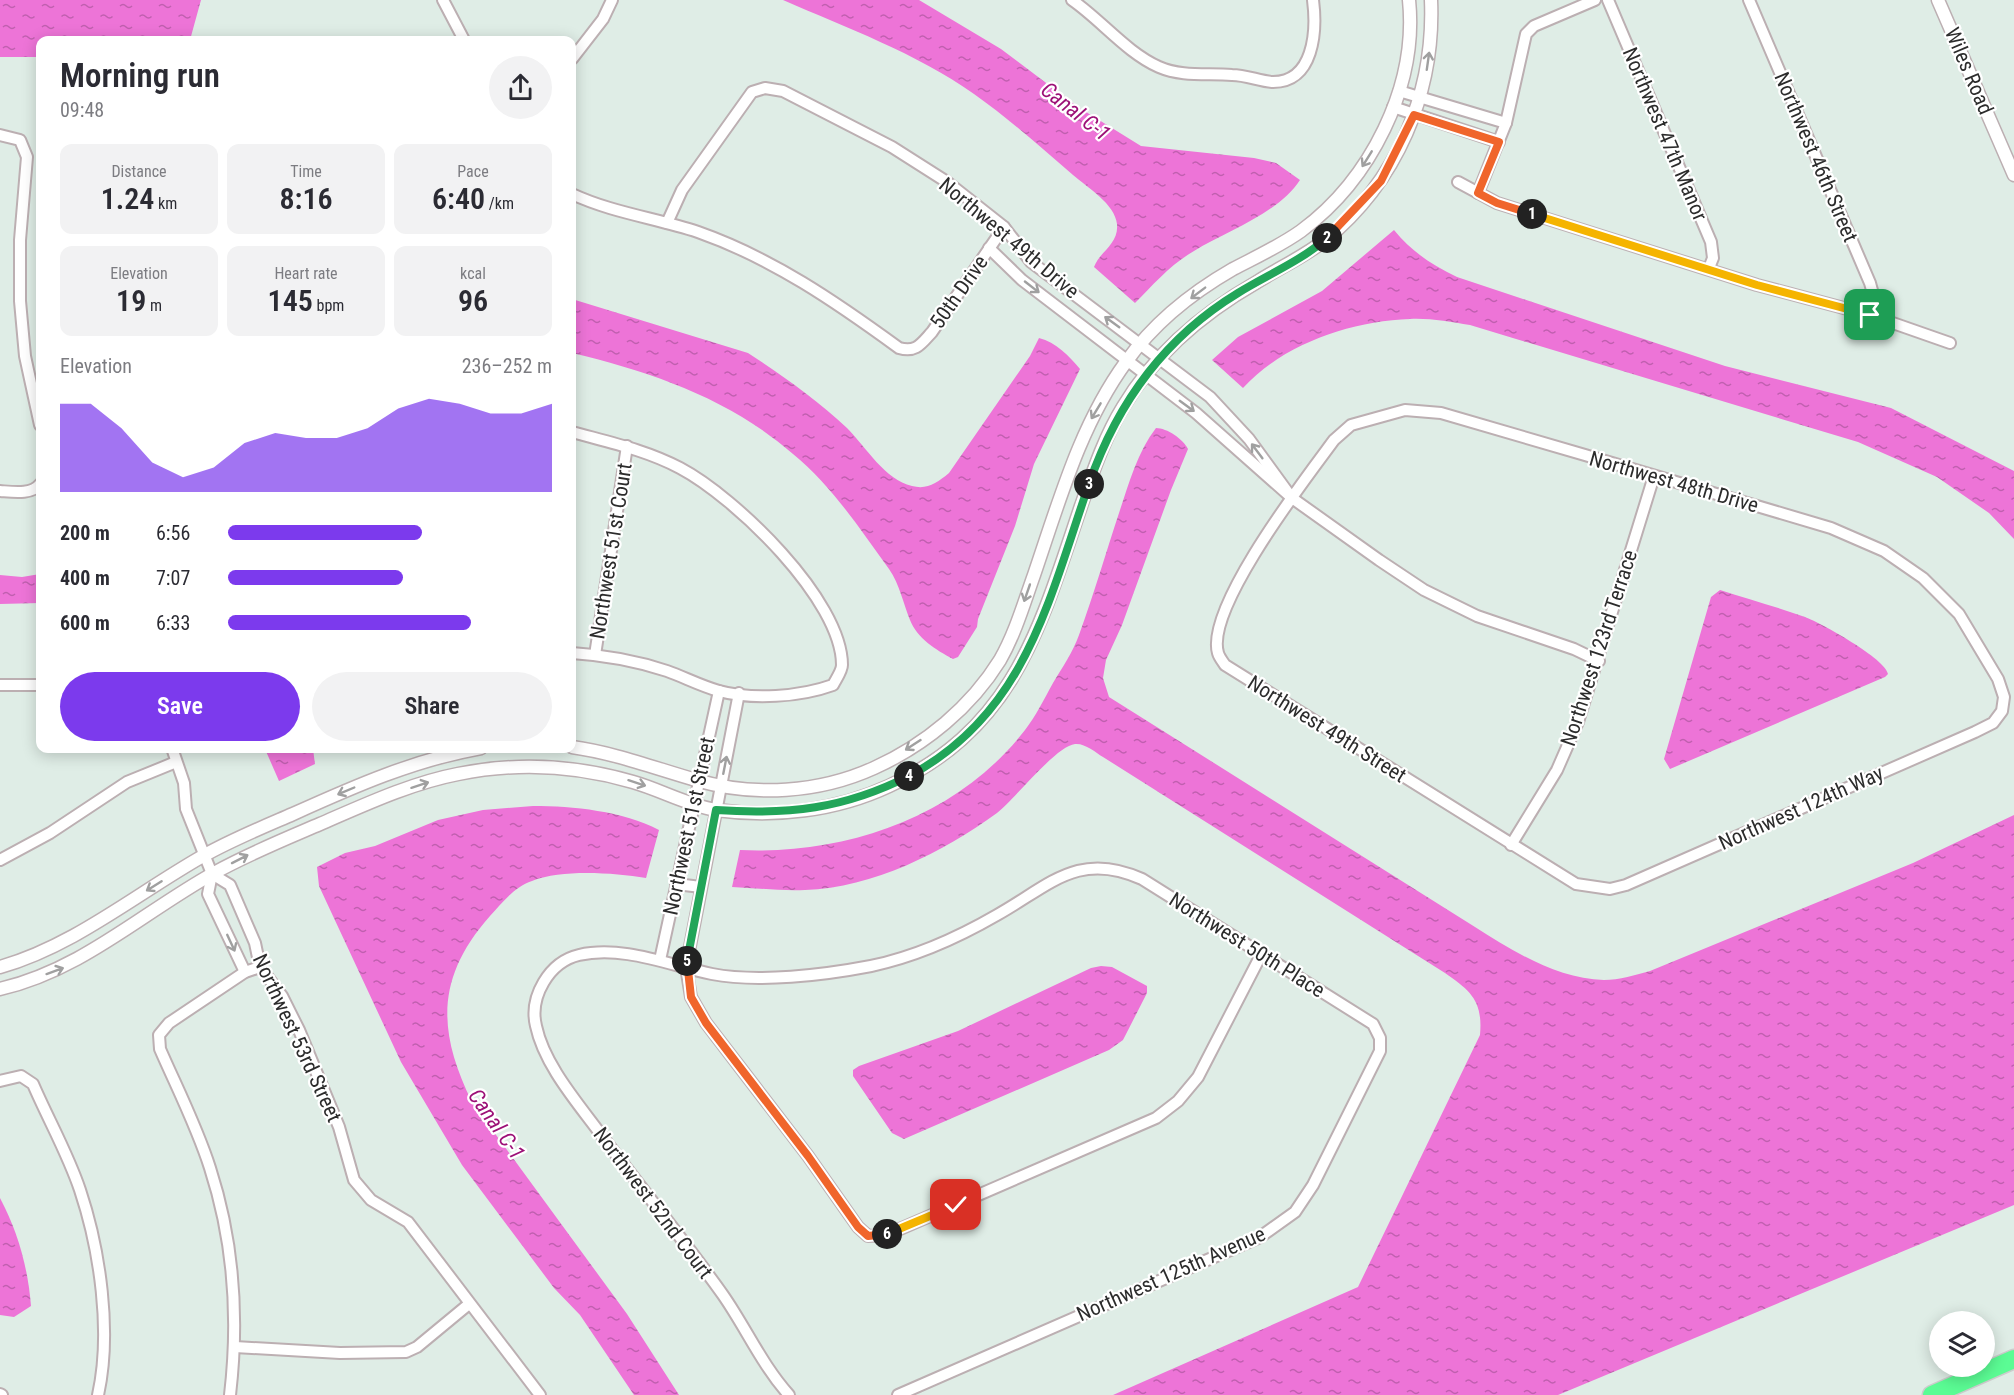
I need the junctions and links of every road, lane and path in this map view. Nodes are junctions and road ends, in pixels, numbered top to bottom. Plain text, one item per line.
1 (443, 0) edge
2 (612, 0) edge
3 (1072, 0) edge
4 (1313, 0) edge
5 (1410, 0) edge
6 (1431, 0) edge
7 (1595, 0) edge
8 (1608, 0) edge
9 (1749, 0) edge
10 (1938, 0) edge
11 (462, 36) edge
12 (576, 54) edge
13 (1399, 91) junction
14 (1421, 97) junction
15 (1393, 107) junction
16 (1414, 115) junction
17 (1506, 123) junction
18 (0, 135) edge
19 (1499, 142) junction
20 (2014, 175) edge
21 (1458, 182) dead end
22 (1478, 193) junction
23 (576, 196) edge
24 (667, 223) junction
25 (1004, 227) junction
26 (989, 248) junction
27 (1709, 268) junction
28 (1870, 315) junction
29 (1950, 343) dead end
30 (1142, 344) junction
31 (1159, 357) junction
32 (1126, 361) junction
33 (1144, 375) junction
34 (36, 406) edge
35 (576, 433) edge
36 (627, 446) junction
37 (1654, 476) junction
38 (36, 489) edge
39 (0, 491) edge
40 (1292, 498) junction
41 (576, 653) edge
42 (595, 655) junction
43 (1599, 661) junction
44 (0, 685) edge
45 (36, 685) edge
46 (719, 691) junction
47 (739, 693) junction
48 (2002, 711) joint
49 (576, 748) edge
50 (173, 753) edge
51 (455, 753) edge
52 (176, 762) junction
53 (698, 781) junction
54 (720, 786) junction
55 (693, 804) junction
56 (716, 810) junction
57 (1511, 845) junction
58 (204, 856) junction
59 (0, 860) edge
60 (212, 874) junction
61 (676, 884) junction
62 (701, 887) junction
63 (1593, 888) joint
64 (1261, 955) junction
65 (660, 960) junction
66 (0, 967) edge
67 (260, 967) junction
68 (686, 967) junction
69 (245, 972) junction
70 (0, 989) edge
71 (1380, 1038) joint
72 (0, 1081) edge
73 (469, 1304) junction
74 (236, 1347) junction
75 (2014, 1359) edge
76 (98, 1395) edge
77 (230, 1395) edge
78 (540, 1395) edge
79 (789, 1395) edge
80 (898, 1395) edge
81 (1932, 1395) edge

1 - 11 street
2 - 12 street
3 - 4 street
5 - 13 street
14 -> 6 street
7 - 17 street
8 - 27 street, Northwest 47th Manor
9 - 28 street, Northwest 46th Street
10 - 20 street, Wiles Road
13 - 14 street
13 - 15 street
14 - 16 street
14 - 17 street
15 - 16 street
15 -> 30 street
16 - 19 street
16 - 31 street
17 - 19 street
18 - 34 street
19 - 22 street
21 - 22 street
22 - 27 street
23 - 24 street
24 - 25 street, Northwest 49th Drive
24 - 26 street, 50th Drive
25 - 26 street, 50th Drive
30 -> 25 street, Northwest 49th Drive
26 -> 32 street, Northwest 49th Drive
27 - 28 street
28 - 29 street
30 - 31 street, Northwest 49th Drive
30 - 32 street
31 - 33 street
40 -> 31 street, Northwest 49th Drive
32 - 33 street, Northwest 49th Drive
32 -> 54 street
33 -> 40 street, Northwest 49th Drive
33 - 56 street
35 - 36 street
36 - 42 street, Northwest 51st Court
36 - 47 street
37 - 40 street, Northwest 48th Drive
37 - 43 street, Northwest 123rd Terrace
37 - 48 street, Northwest 48th Drive
38 - 39 street
40 - 43 street, Northwest 49th Drive
40 - 57 street, Northwest 49th Street
41 - 42 street
42 - 46 street
43 - 57 street, Northwest 123rd Terrace
44 - 45 street
46 - 47 street
46 - 53 street, Northwest 51st Street
54 -> 47 street, Northwest 51st Street
48 - 63 street, Northwest 124th Way
49 - 53 street
50 - 52 street, Northwest 53rd Street
51 -> 58 street
52 - 58 street, Northwest 53rd Street
52 - 59 street
53 - 54 street
53 - 55 street, Northwest 51st Street
54 - 56 street, Northwest 51st Street
55 - 56 street
60 -> 55 street
55 - 61 street, Northwest 51st Street
56 - 62 street, Northwest 51st Street
57 - 63 street, Northwest 49th Street
58 - 60 street, Northwest 53rd Street
58 -> 66 street
60 - 67 street, Northwest 53rd Street
60 -> 69 street, Northwest 53rd Street
70 -> 60 street
61 - 62 street
61 - 65 street, Northwest 51st Street
62 - 68 street, Northwest 51st Street
64 - 68 street, Northwest 50th Place
64 - 68 street, Northwest 51st Street
64 - 71 street, Northwest 50th Place
65 - 68 street
65 - 79 street, Northwest 52nd Court
67 - 69 street
67 - 73 street, Northwest 53rd Street
69 - 74 street
71 - 80 street, Northwest 125th Avenue
72 - 76 street
73 - 74 street
73 - 78 street, Northwest 53rd Street
74 - 77 street
75 - 81 highway

